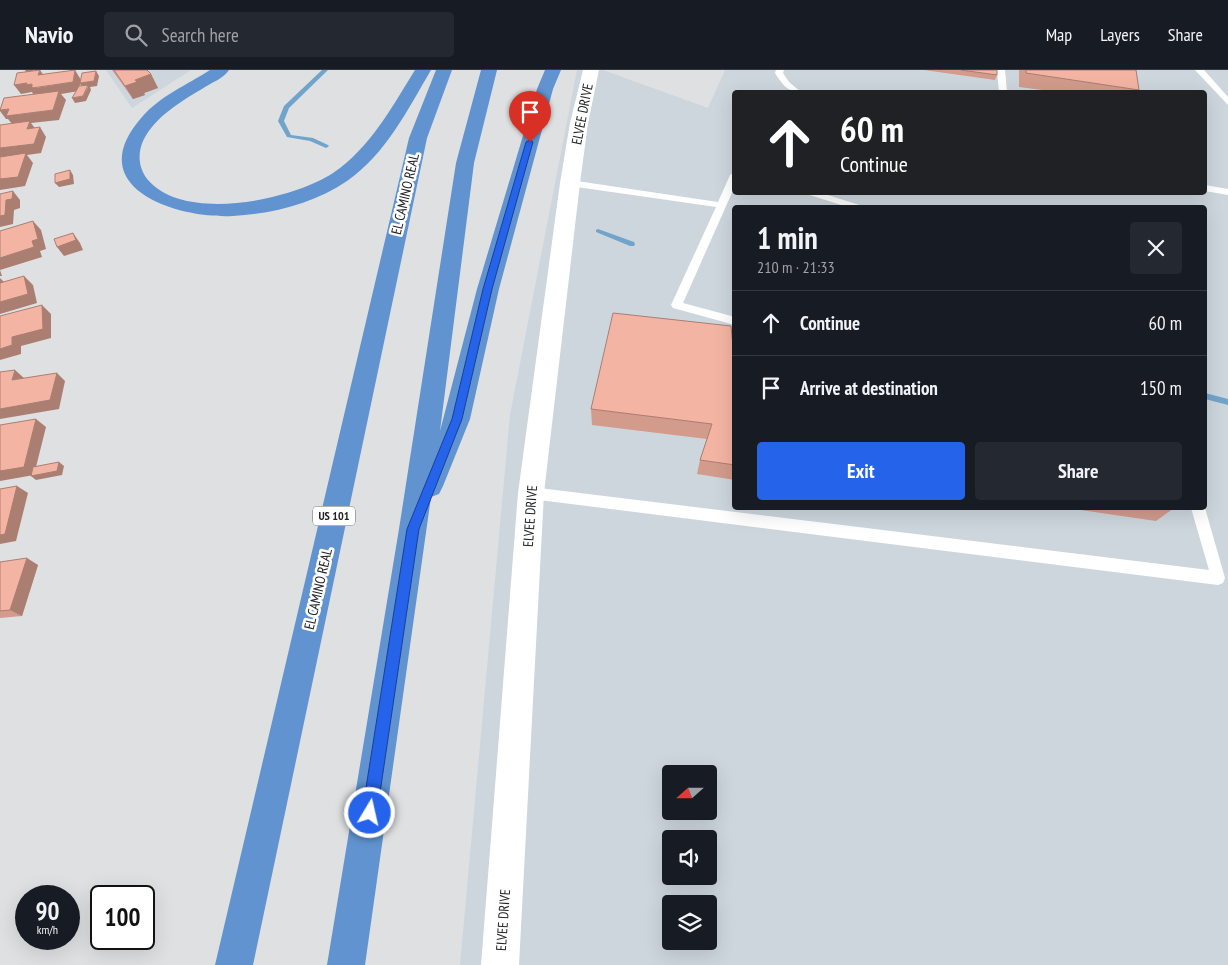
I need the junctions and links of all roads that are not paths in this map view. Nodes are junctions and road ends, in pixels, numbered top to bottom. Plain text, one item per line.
1 (221, 70) edge
2 (424, 70) edge
3 (444, 70) edge
4 (489, 70) edge
5 (553, 70) edge
6 (591, 70) edge
7 (780, 70) edge
8 (1001, 70) edge
9 (1199, 70) edge
10 (794, 90) edge
11 (1002, 90) edge
12 (1228, 102) edge
13 (732, 181) edge
14 (570, 183) junction
15 (1207, 188) edge
16 (1228, 192) edge
17 (816, 195) edge
18 (720, 205) junction
19 (853, 205) edge
20 (732, 320) edge
21 (531, 493) junction
22 (1199, 510) edge
23 (413, 529) junction
24 (1223, 578) edge
25 (234, 965) edge
26 (346, 965) edge
27 (500, 965) edge

1 - 2 highway
3 - 25 highway, EL CAMINO REAL / US 101
4 - 23 highway
5 - 23 highway
6 - 14 street, ELVEE DRIVE
7 - 10 lane
8 - 11 lane
9 - 12 lane
13 - 18 lane
14 - 18 lane
14 - 21 street, ELVEE DRIVE
15 - 16 lane
17 - 19 lane
18 - 20 lane
21 - 24 lane
21 - 27 street, ELVEE DRIVE
22 - 24 lane
23 - 26 highway

